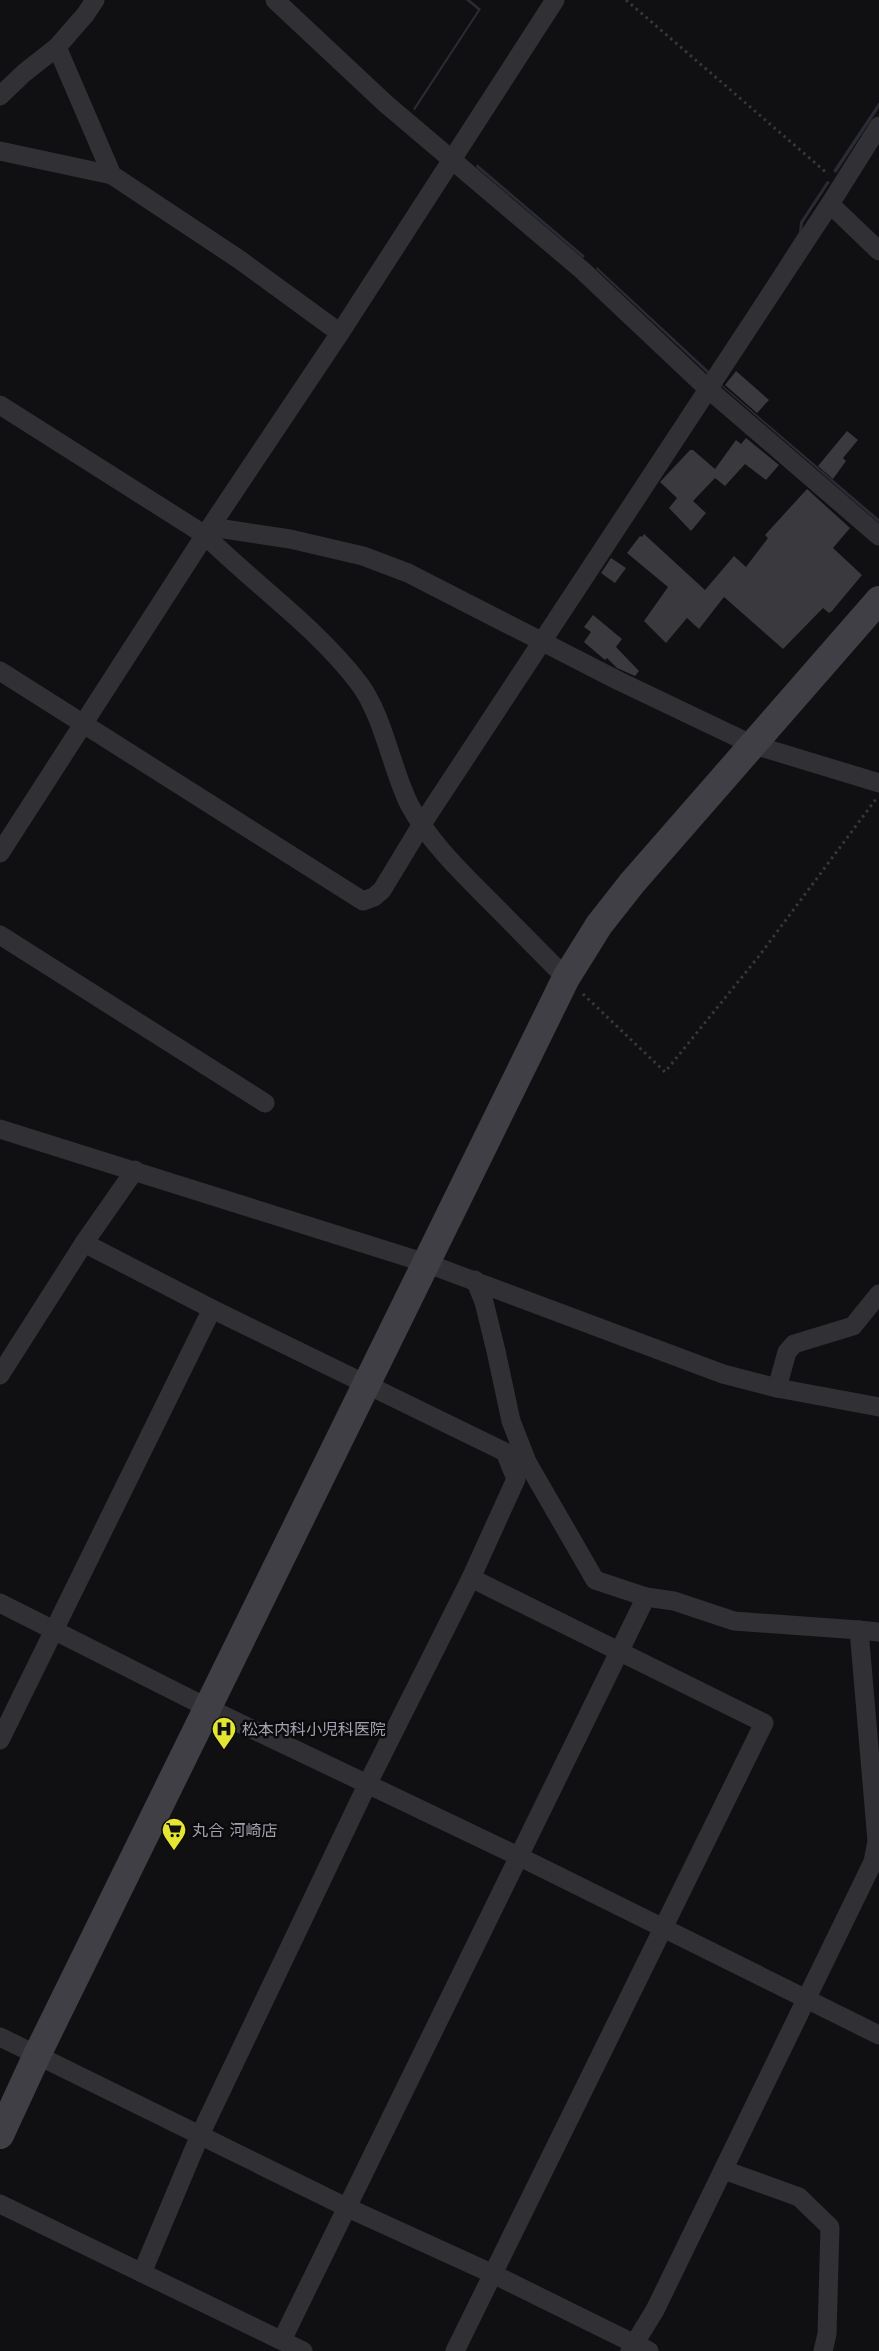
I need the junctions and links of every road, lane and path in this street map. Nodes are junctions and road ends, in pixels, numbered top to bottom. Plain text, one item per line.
1 (95, 0) edge
2 (276, 0) edge
3 (555, 0) edge
4 (626, 0) edge
5 (57, 47) junction
6 (0, 96) edge
7 (879, 126) edge
8 (0, 151) edge
9 (452, 158) junction
10 (112, 175) junction
11 (841, 186) junction
12 (830, 204) junction
13 (879, 251) edge
14 (340, 333) junction
15 (708, 388) junction
16 (0, 405) edge
17 (208, 531) junction
18 (879, 536) edge
19 (879, 600) edge
20 (542, 642) junction
21 (0, 671) edge
22 (82, 724) junction
23 (751, 744) junction
24 (879, 783) edge
25 (879, 795) edge
26 (422, 824) junction
27 (0, 853) edge
28 (0, 935) edge
29 (566, 978) junction
30 (264, 1103) dead end
31 (0, 1129) edge
32 (135, 1170) junction
33 (84, 1243) junction
34 (426, 1263) junction
35 (475, 1280) junction
36 (879, 1294) edge
37 (212, 1309) junction
38 (0, 1374) edge
39 (368, 1383) junction
40 (777, 1388) junction
41 (879, 1407) edge
42 (519, 1465) junction
43 (471, 1578) junction
44 (646, 1597) junction
45 (0, 1603) edge
46 (53, 1629) junction
47 (859, 1630) junction
48 (879, 1632) edge
49 (619, 1652) junction
50 (208, 1708) junction
51 (0, 1740) edge
52 (367, 1785) junction
53 (518, 1856) junction
54 (663, 1928) junction
55 (805, 2000) junction
56 (879, 2035) edge
57 (0, 2037) edge
58 (37, 2055) junction
59 (200, 2134) junction
60 (0, 2135) edge
61 (724, 2170) junction
62 (0, 2204) edge
63 (346, 2207) junction
64 (142, 2274) junction
65 (493, 2274) junction
66 (282, 2340) junction
67 (638, 2349) edge
68 (304, 2351) edge
69 (455, 2351) edge
70 (824, 2351) edge

1 - 5 street
2 - 9 street
3 - 9 street
4 - 11 path
5 - 6 street
5 - 10 street
7 - 11 street
8 - 10 street
9 - 14 street
9 - 15 street
10 - 14 street
11 - 12 street
12 - 13 street
12 - 15 street
14 - 17 street
15 - 18 street
15 - 20 street
16 - 17 street
17 - 20 street
17 - 22 street
17 - 26 street
19 - 23 street
20 - 23 street
20 - 26 street
21 - 22 street
22 - 26 street
22 - 27 street
23 - 24 street
23 - 29 street
25 - 29 path
26 - 29 street
28 - 30 street
29 - 34 street
31 - 32 street
32 - 33 street
32 - 34 street
33 - 37 street
33 - 38 street
34 - 35 street
34 - 39 street
35 - 40 street
35 - 42 street
36 - 40 street
37 - 39 street
37 - 46 street
39 - 42 street
39 - 50 street
40 - 41 street
42 - 43 street
42 - 44 street
43 - 49 street
43 - 52 street
44 - 47 street
44 - 49 street
45 - 46 street
46 - 50 street
46 - 51 street
47 - 48 street
47 - 55 street
49 - 53 street
49 - 54 street
50 - 52 street
50 - 58 street
52 - 53 street
52 - 59 street
53 - 54 street
53 - 63 street
54 - 55 street
54 - 65 street
55 - 56 street
55 - 61 street
57 - 58 street
58 - 59 street
58 - 60 street
59 - 63 street
59 - 64 street
61 - 67 street
61 - 70 street
62 - 64 street
63 - 65 street
63 - 66 street
64 - 66 street
65 - 67 street
65 - 69 street
66 - 68 street

